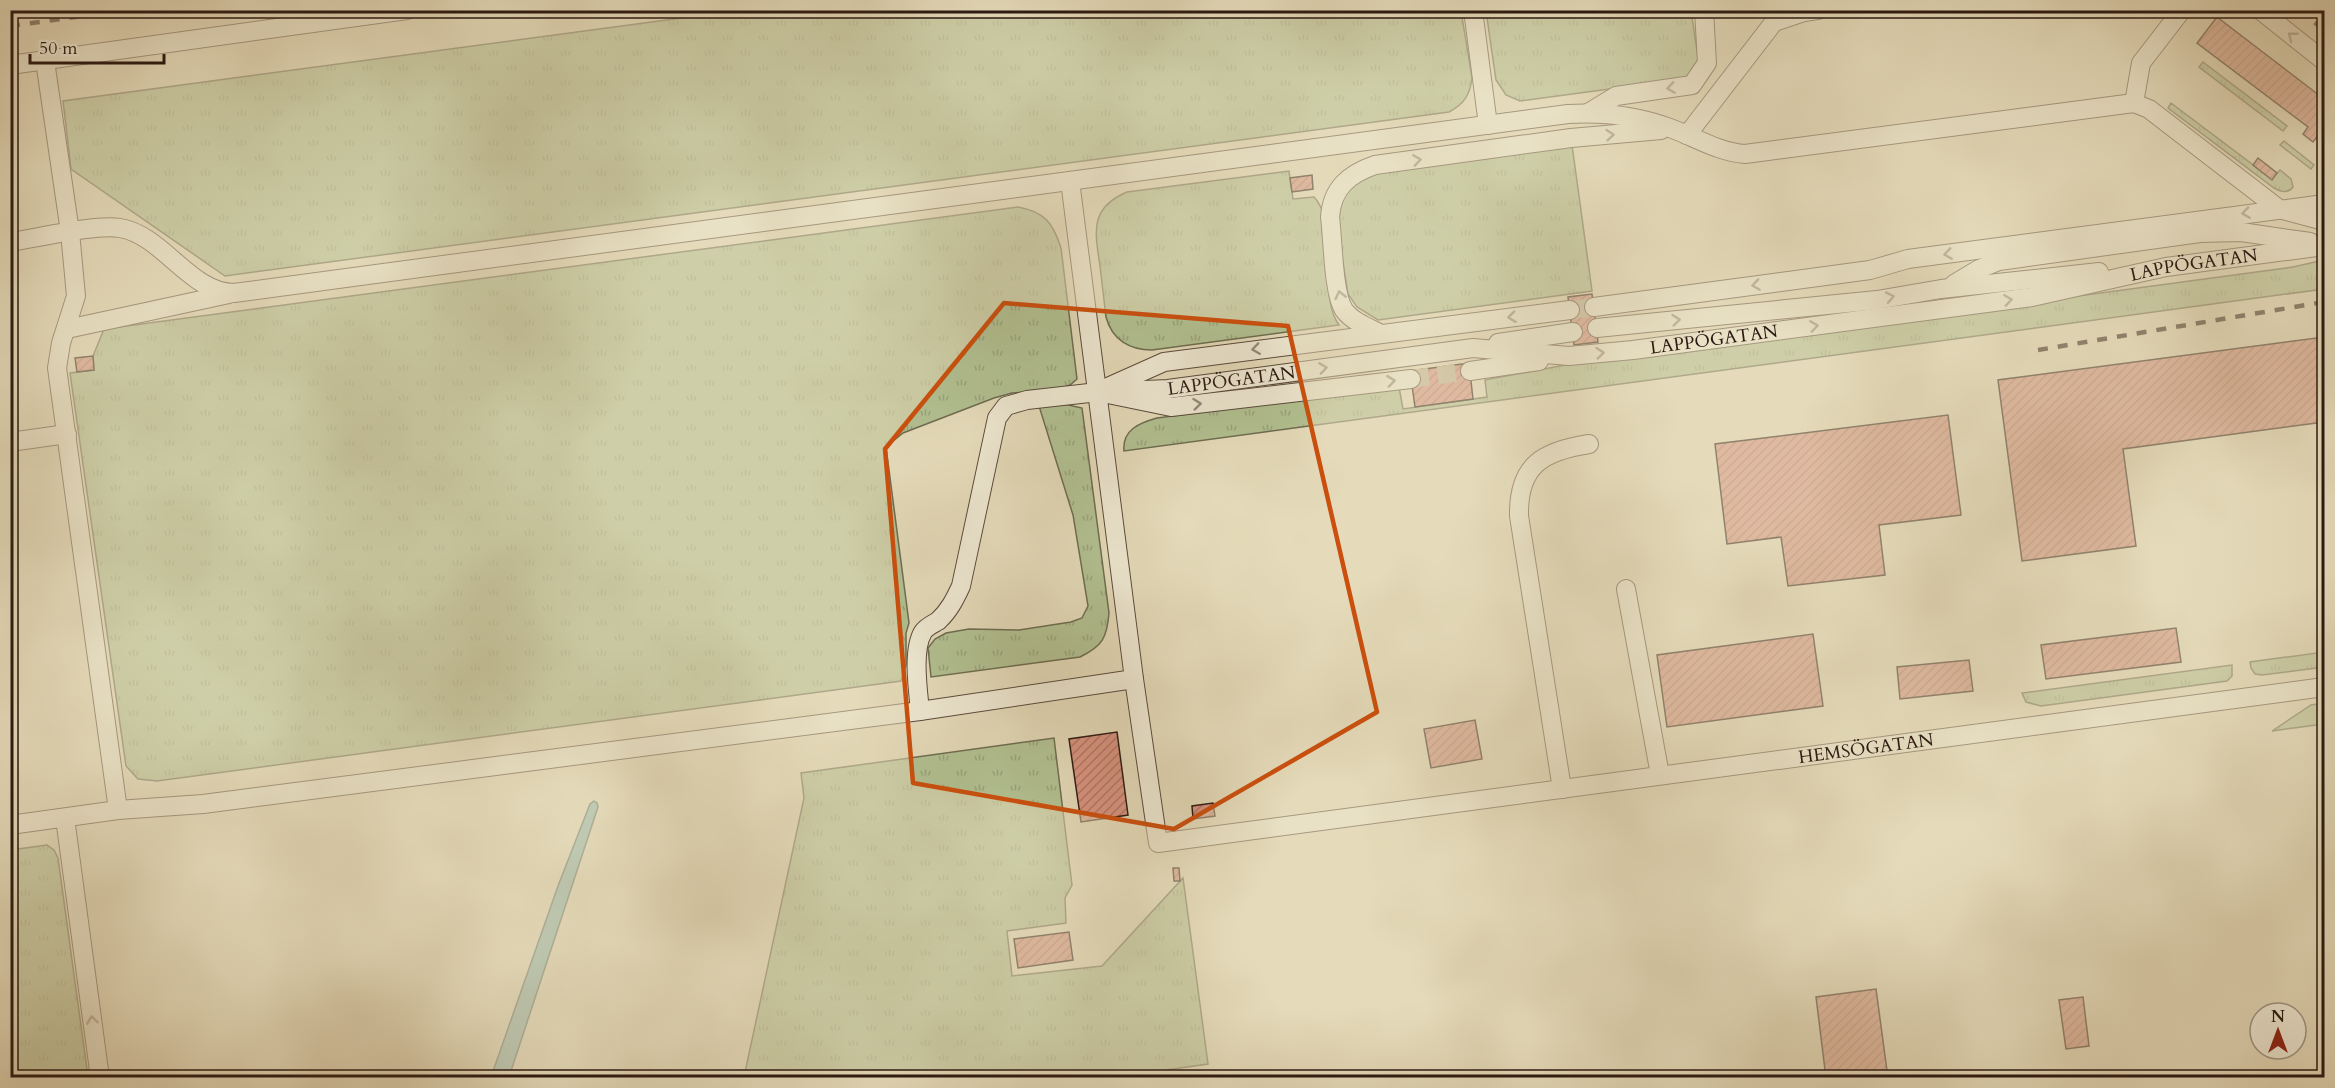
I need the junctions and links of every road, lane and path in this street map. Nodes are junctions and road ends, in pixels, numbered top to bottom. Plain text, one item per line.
1 (407, 10) edge
2 (1473, 10) edge
3 (1704, 10) edge
4 (1818, 10) edge
5 (2182, 10) edge
6 (2260, 10) edge
7 (45, 61) junction
8 (2325, 61) edge
9 (10, 65) edge
10 (2134, 103) junction
11 (1588, 113) junction
12 (1488, 125) junction
13 (1680, 132) junction
14 (1070, 181) junction
15 (2325, 204) edge
16 (2279, 209) junction
17 (2325, 221) edge
18 (70, 232) junction
19 (10, 242) edge
20 (2325, 245) edge
21 (2166, 267) junction
22 (1941, 289) junction
23 (234, 293) junction
24 (1594, 307) tunnel mouth
25 (1570, 310) tunnel mouth
26 (1597, 328) tunnel mouth
27 (67, 329) junction
28 (1573, 332) tunnel mouth
29 (1379, 333) junction
30 (1473, 348) junction
31 (1569, 356) junction
32 (1470, 371) tunnel mouth
33 (1411, 379) tunnel mouth
34 (1098, 392) junction
35 (67, 434) junction
36 (10, 442) edge
37 (1589, 444) dead end
38 (1626, 589) dead end
39 (1134, 679) junction
40 (2325, 687) edge
41 (920, 711) junction
42 (1660, 775) junction
43 (1562, 789) junction
44 (118, 810) junction
45 (65, 818) junction
46 (10, 825) edge
47 (100, 1077) edge

1 - 7 street
2 - 12 street
3 -> 11 street
4 - 13 street
5 - 10 street
8 -> 6 street
7 - 9 street
7 - 18 street
10 - 13 street
10 - 16 street
11 - 12 street
11 - 13 street
12 - 14 street
29 -> 13 street
14 - 23 street
14 - 34 street
15 - 16 street
16 - 17 street
16 -> 24 street
18 - 19 street
18 - 23 street
18 - 27 street
20 - 21 street, LAPPÖGATAN
20 - 22 street
21 - 22 street
31 -> 21 street, LAPPÖGATAN
26 -> 22 street
23 - 27 street
25 -> 29 street, LAPPÖGATAN
27 - 35 street
28 - 30 street
29 -> 34 street, LAPPÖGATAN
30 - 31 street, LAPPÖGATAN
34 -> 30 street, LAPPÖGATAN
31 - 32 street
34 -> 33 street
34 - 39 street
34 - 41 street
35 - 36 street
35 - 44 street
37 - 43 street
38 - 42 street
39 - 41 street
39 - 43 street, HEMSÖGATAN
40 - 42 street, HEMSÖGATAN
41 - 44 street
42 - 43 street, HEMSÖGATAN
44 - 45 street
45 - 46 street
47 -> 45 street

